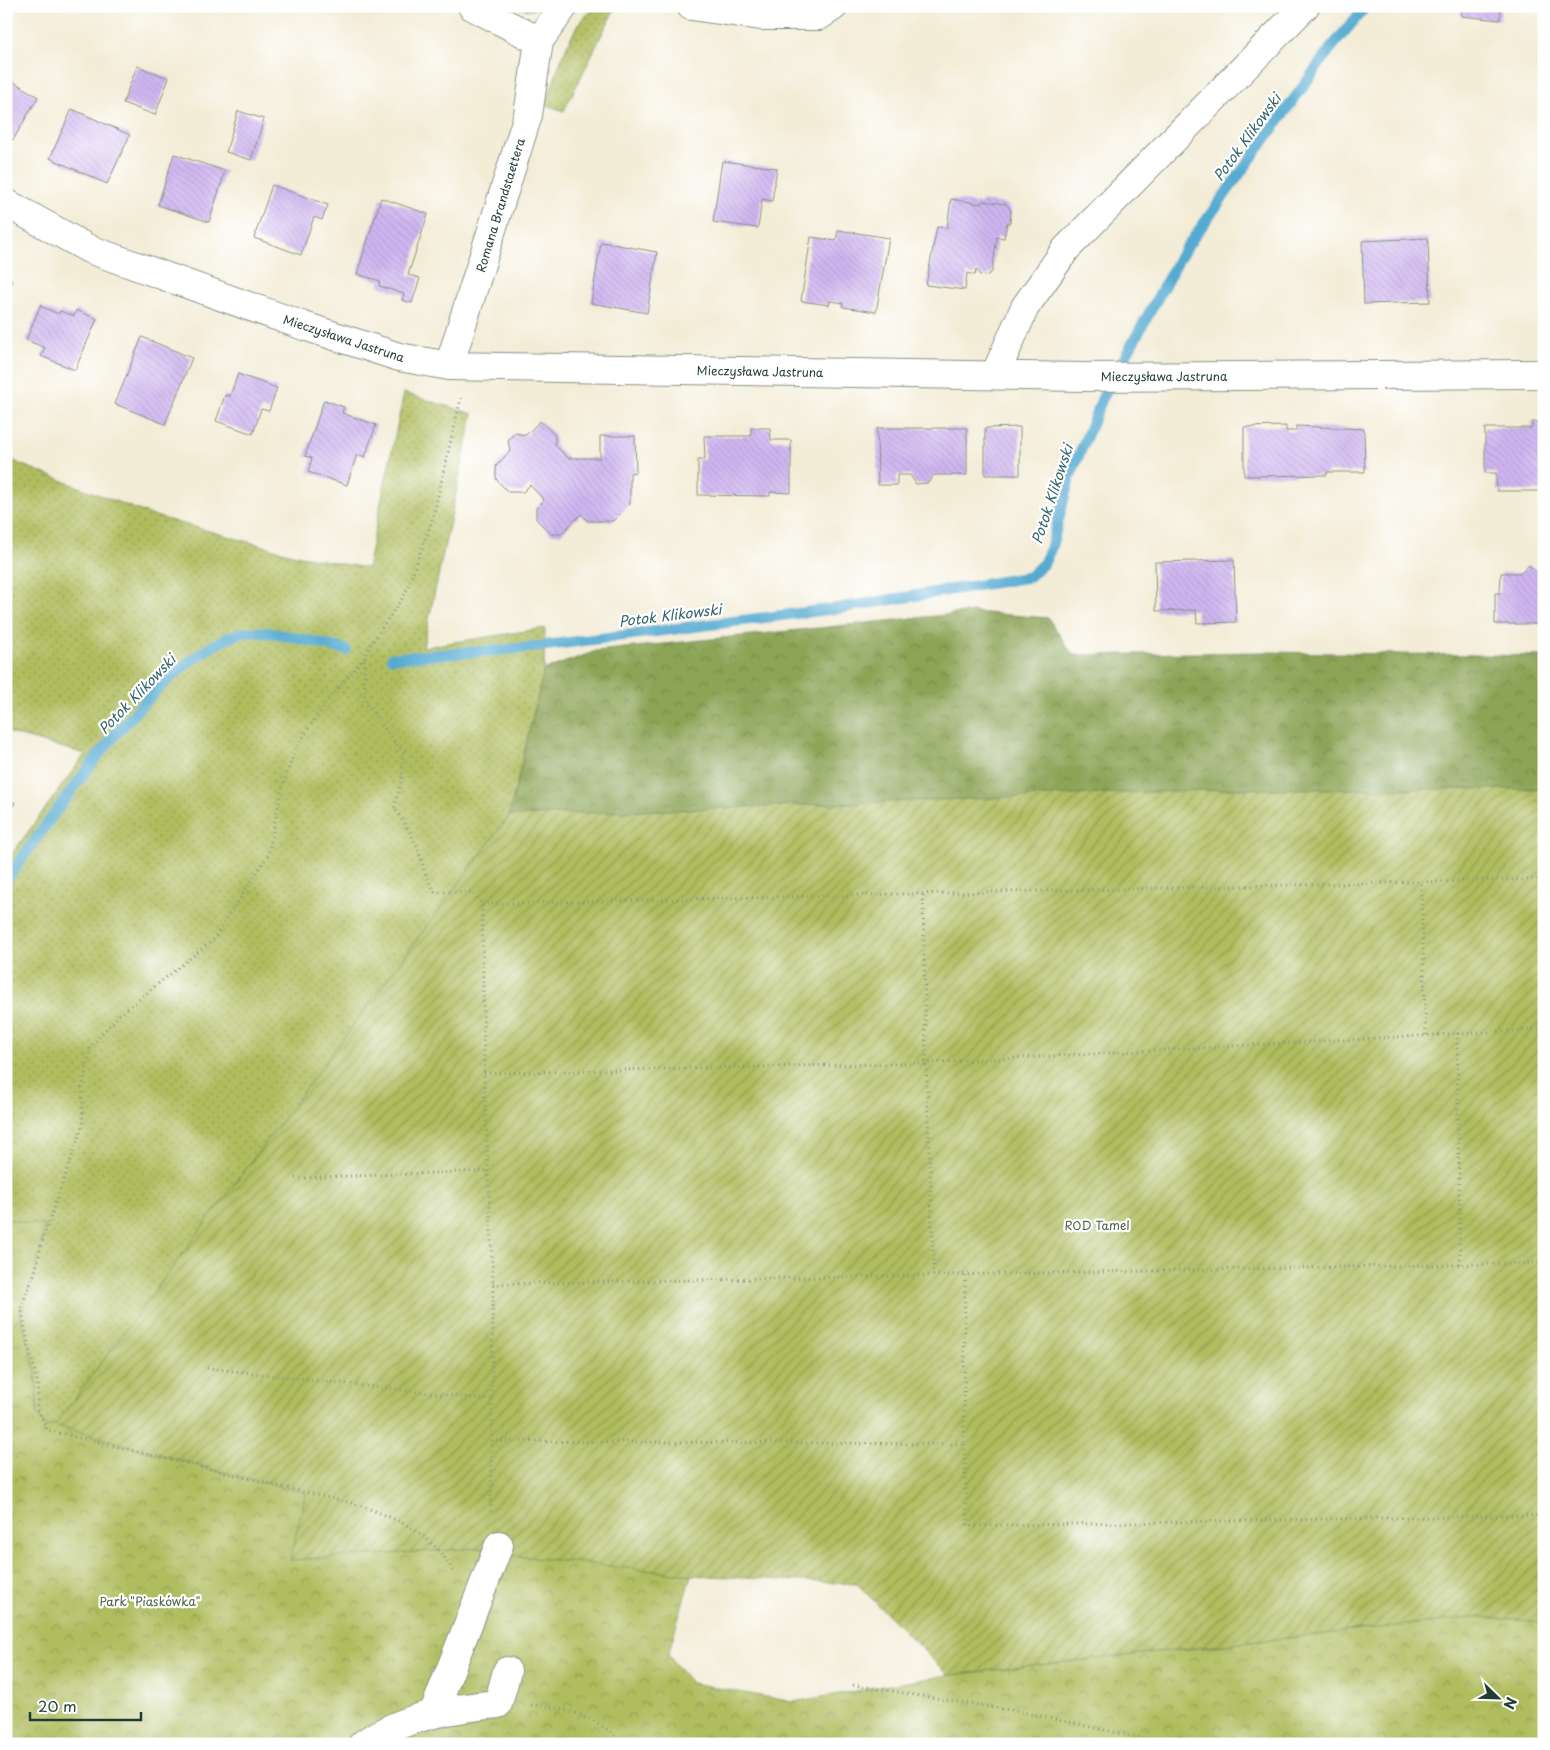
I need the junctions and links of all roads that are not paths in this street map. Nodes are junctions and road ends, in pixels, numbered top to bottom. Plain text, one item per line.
1 (472, 6) edge
2 (564, 6) edge
3 (691, 6) edge
4 (834, 6) edge
5 (1305, 6) edge
6 (539, 41) junction
7 (6, 203) edge
8 (459, 366) junction
9 (1544, 374) edge
10 (995, 376) junction
11 (499, 1546) dead end
12 (507, 1671) dead end
13 (423, 1717) junction
14 (363, 1744) edge

1 - 6 street
2 - 6 street, Romana Brandstaettera
3 - 4 street
5 - 10 street
6 - 8 street, Romana Brandstaettera
7 - 8 street, Mieczysława Jastruna
8 - 10 street, Mieczysława Jastruna
9 - 10 street, Mieczysława Jastruna
11 - 13 street
12 - 13 street
13 - 14 street

